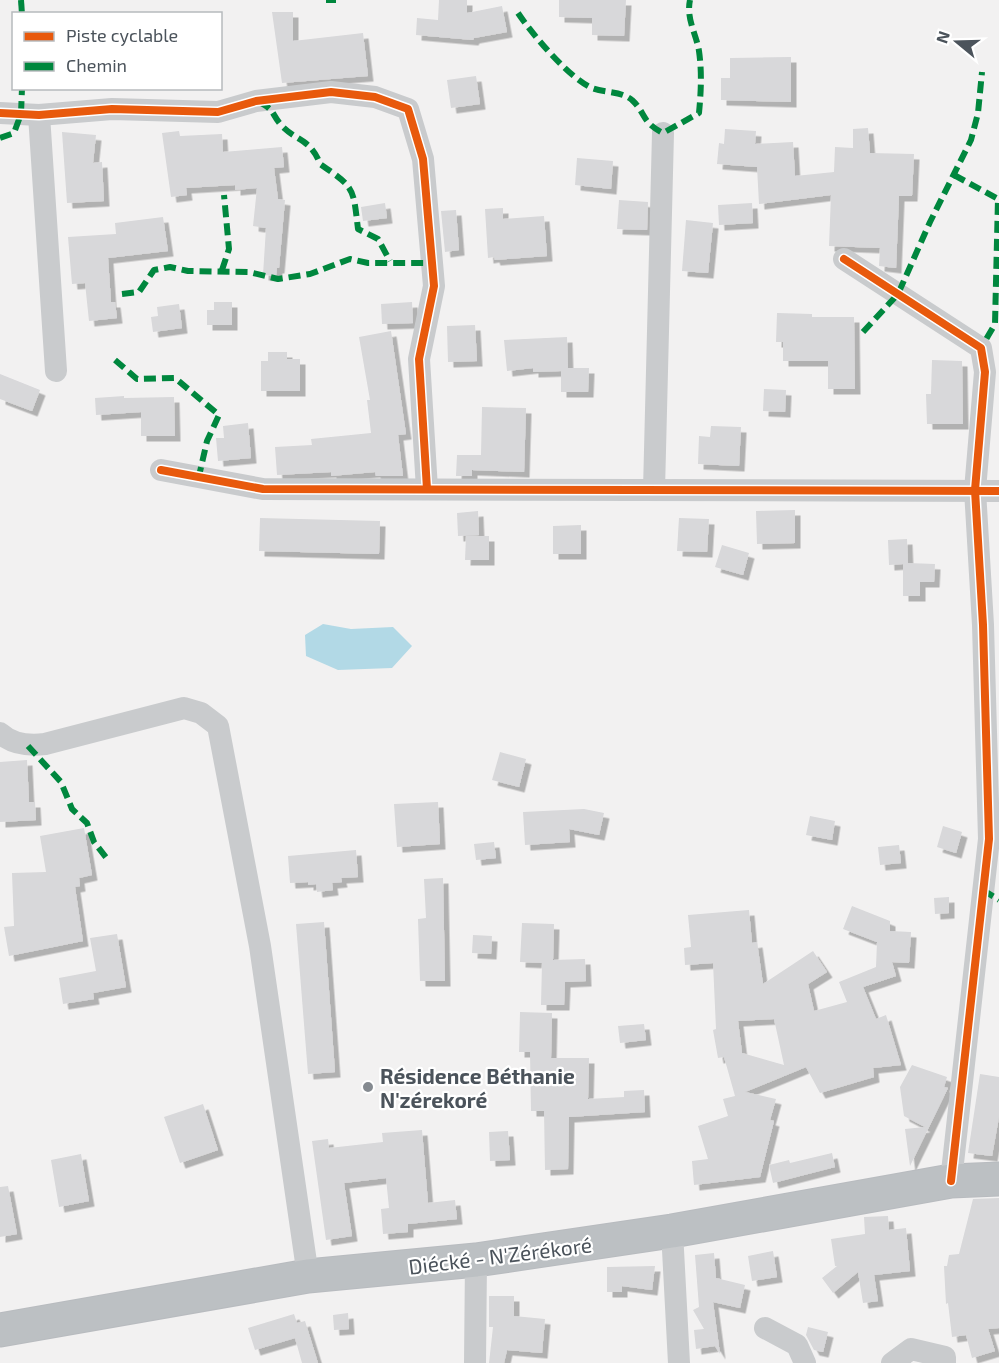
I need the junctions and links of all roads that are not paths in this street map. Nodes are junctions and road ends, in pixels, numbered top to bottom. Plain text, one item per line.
1 (0, 113) edge
2 (39, 115) junction
3 (663, 133) dead end
4 (844, 259) dead end
5 (56, 371) dead end
6 (161, 470) dead end
7 (427, 489) junction
8 (654, 490) junction
9 (975, 490) junction
10 (999, 491) edge
11 (0, 733) edge
12 (999, 1179) edge
13 (951, 1181) junction
14 (672, 1231) junction
15 (476, 1260) junction
16 (308, 1276) junction
17 (765, 1328) dead end
18 (0, 1330) edge
19 (476, 1363) edge
20 (679, 1363) edge
21 (805, 1363) edge
22 (892, 1363) edge
23 (945, 1363) edge

1 - 2 street
2 - 5 street
2 - 7 street
3 - 8 street
4 - 9 street
6 - 7 street
7 - 8 street
8 - 9 street
9 - 10 street
9 - 13 street
11 - 16 street
12 - 13 highway, Diécké - N'Zérékoré
13 - 14 highway, Diécké - N'Zérékoré
14 - 15 highway, Diécké - N'Zérékoré
14 - 20 street
15 - 16 highway, Diécké - N'Zérékoré
15 - 19 street
16 - 18 highway, Diécké - N'Zérékoré
17 - 21 street
22 - 23 street

